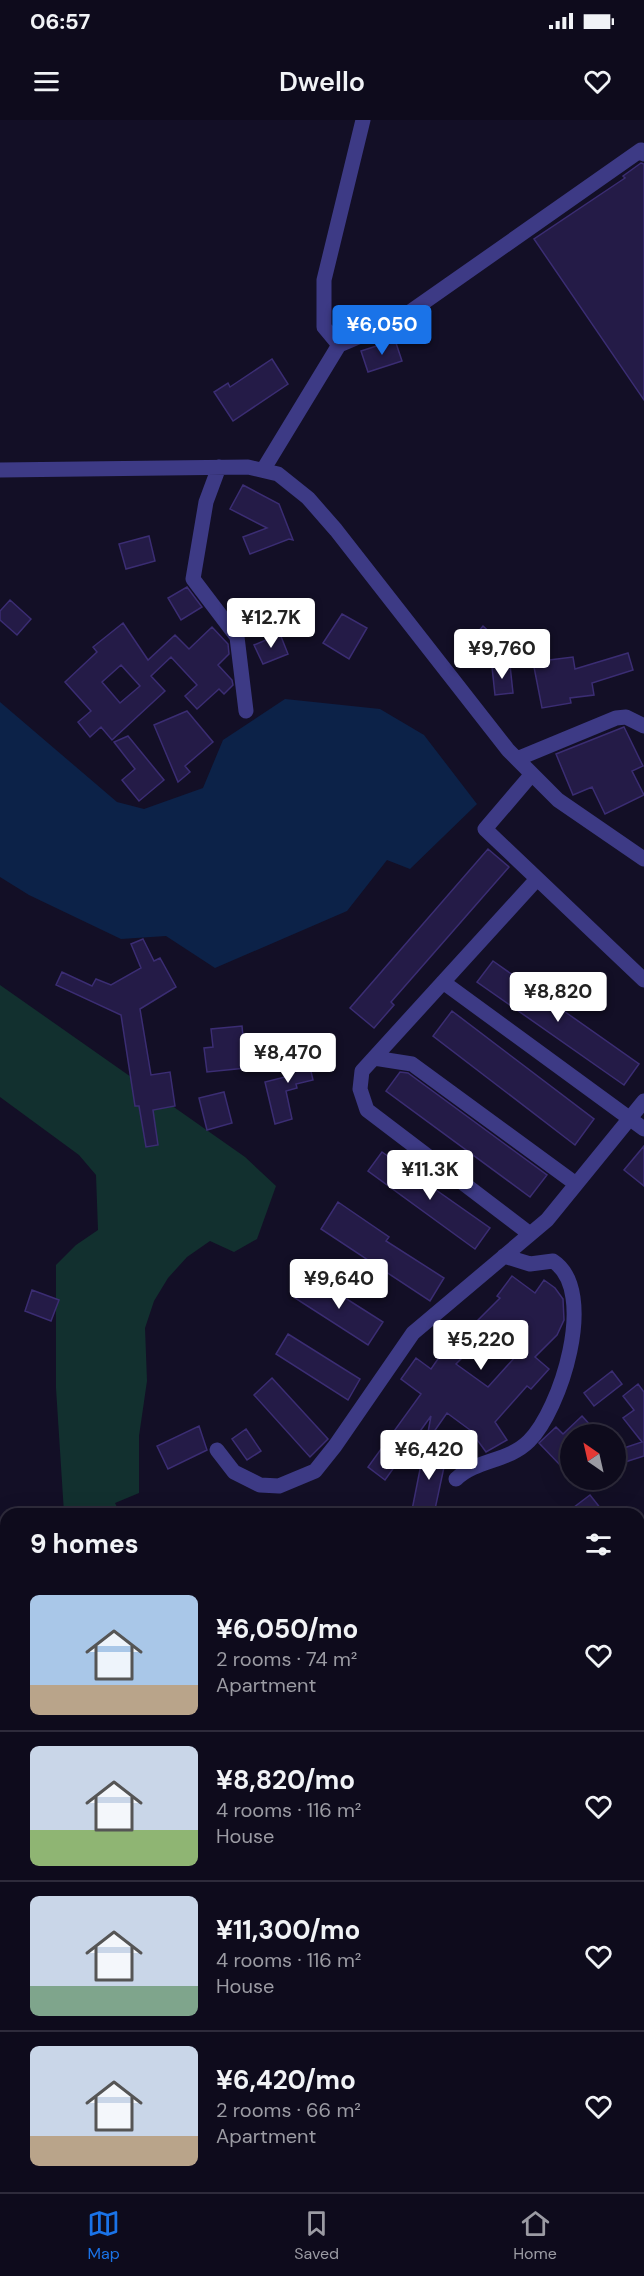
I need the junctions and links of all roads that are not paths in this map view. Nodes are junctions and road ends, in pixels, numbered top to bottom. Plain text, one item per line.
1 (363, 120) edge
2 (644, 154) edge
3 (339, 345) junction
4 (219, 467) junction
5 (0, 470) edge
6 (263, 470) junction
7 (246, 711) dead end
8 (644, 726) edge
9 (517, 759) junction
10 (532, 774) junction
11 (644, 859) edge
12 (537, 879) junction
13 (644, 980) edge
14 (443, 982) junction
15 (374, 1058) junction
16 (644, 1101) edge
17 (630, 1117) junction
18 (644, 1129) edge
19 (576, 1184) junction
20 (530, 1234) junction
21 (504, 1256) junction
22 (217, 1450) dead end
23 (456, 1479) dead end

1 - 3 street
2 - 3 street
3 - 6 street
4 - 5 street
4 - 6 street
4 - 7 street
6 - 9 street
8 - 9 street
9 - 10 street
10 - 11 street
10 - 12 street
12 - 13 street
12 - 14 street
14 - 15 street
14 - 17 street
15 - 19 street
15 - 20 street
16 - 17 street
17 - 18 street
17 - 19 street
19 - 20 street
20 - 21 street
21 - 22 street
21 - 23 street

